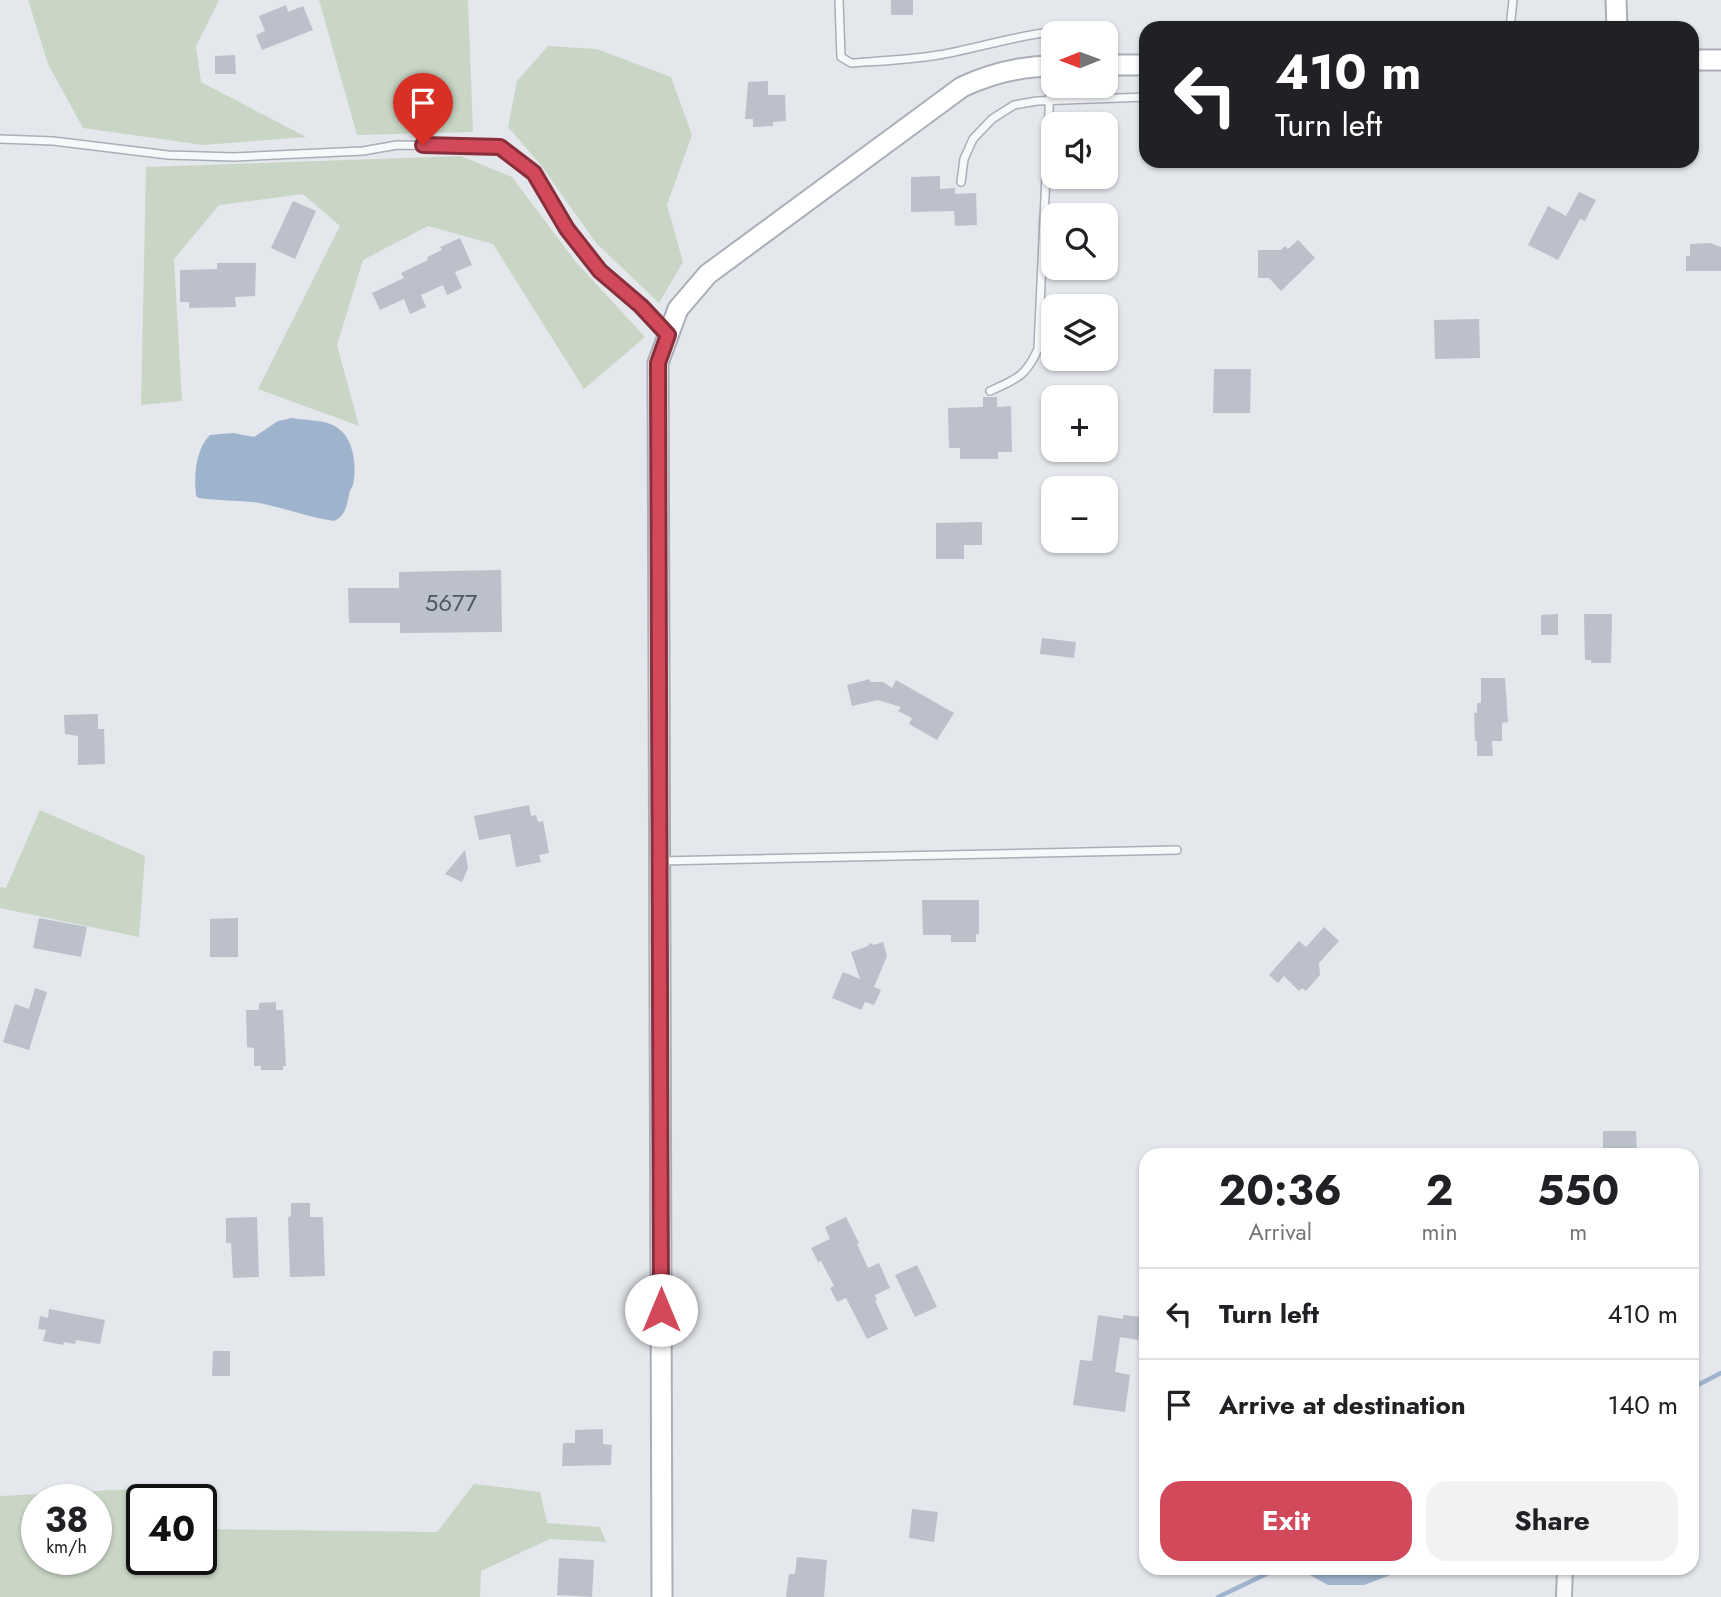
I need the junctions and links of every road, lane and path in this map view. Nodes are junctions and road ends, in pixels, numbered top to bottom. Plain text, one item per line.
1 (839, 0) edge
2 (1513, 0) edge
3 (1616, 0) edge
4 (1511, 21) edge
5 (1617, 21) edge
6 (1041, 34) edge
7 (1721, 60) edge
8 (1699, 61) edge
9 (1118, 65) edge
10 (1139, 65) edge
11 (1041, 67) edge
12 (1139, 97) edge
13 (1049, 98) edge
14 (1049, 101) junction
15 (0, 139) edge
16 (961, 182) dead end
17 (668, 335) junction
18 (990, 391) dead end
19 (1177, 850) dead end
20 (660, 861) junction
21 (1565, 1575) edge
22 (662, 1597) edge
23 (1564, 1597) edge

1 - 6 lane
2 - 4 lane
3 - 5 street
7 - 8 street
9 - 10 street
11 - 17 street
12 - 14 lane
13 - 14 lane
14 - 16 lane
14 - 18 lane
15 - 17 lane
17 - 20 street
19 - 20 lane
20 - 22 street
21 - 23 street

